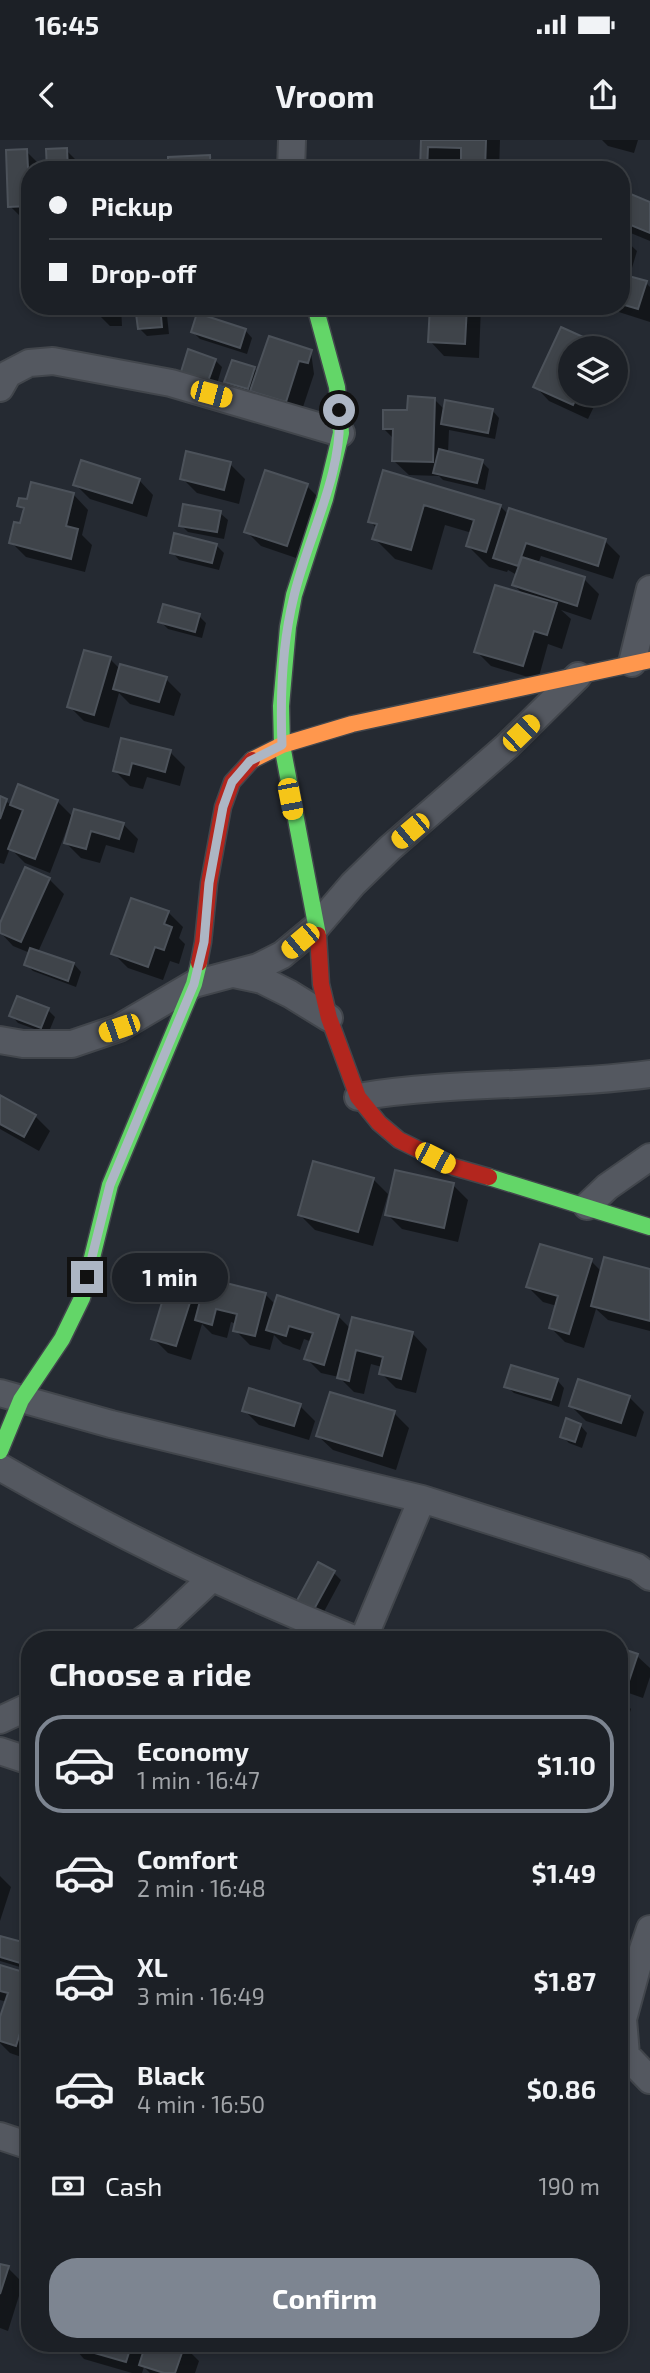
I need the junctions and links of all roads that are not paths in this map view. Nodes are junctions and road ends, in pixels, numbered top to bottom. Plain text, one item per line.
1 (292, 140) edge
2 (291, 161) edge
3 (317, 315) edge
4 (0, 388) edge
5 (341, 433) junction
6 (650, 589) edge
7 (641, 662) edge
8 (579, 675) junction
9 (282, 745) junction
10 (317, 926) junction
11 (234, 974) junction
12 (194, 984) junction
13 (329, 1018) junction
14 (0, 1040) edge
15 (650, 1074) edge
16 (358, 1097) junction
17 (650, 1157) edge
18 (587, 1206) junction
19 (650, 1227) edge
20 (10, 1396) edge
21 (0, 1451) edge
22 (0, 1467) edge
23 (422, 1499) junction
24 (650, 1577) edge
25 (212, 1578) junction
26 (155, 1631) edge
27 (334, 1631) edge
28 (367, 1631) edge
29 (21, 1710) edge
30 (0, 1720) edge
31 (0, 1751) edge
32 (21, 1758) edge
33 (650, 1929) edge
34 (628, 2001) edge
35 (628, 2057) edge
36 (650, 2080) edge
37 (0, 2136) edge
38 (21, 2143) edge

1 - 2 street
3 - 5 street
4 - 5 street
5 - 9 street
6 - 7 street
7 - 8 street
8 - 9 street
8 - 10 street
9 - 10 street
9 - 12 street
10 - 11 street
10 - 13 street
11 - 12 street
11 - 13 street
12 - 14 street
12 - 20 street
13 - 16 street
15 - 16 street
16 - 18 street
17 - 18 street
18 - 19 street
20 - 21 street
20 - 23 street
22 - 25 street
23 - 24 street
23 - 28 street
25 - 26 street
25 - 27 street
29 - 30 street
31 - 32 street
33 - 34 street
35 - 36 street
37 - 38 street

